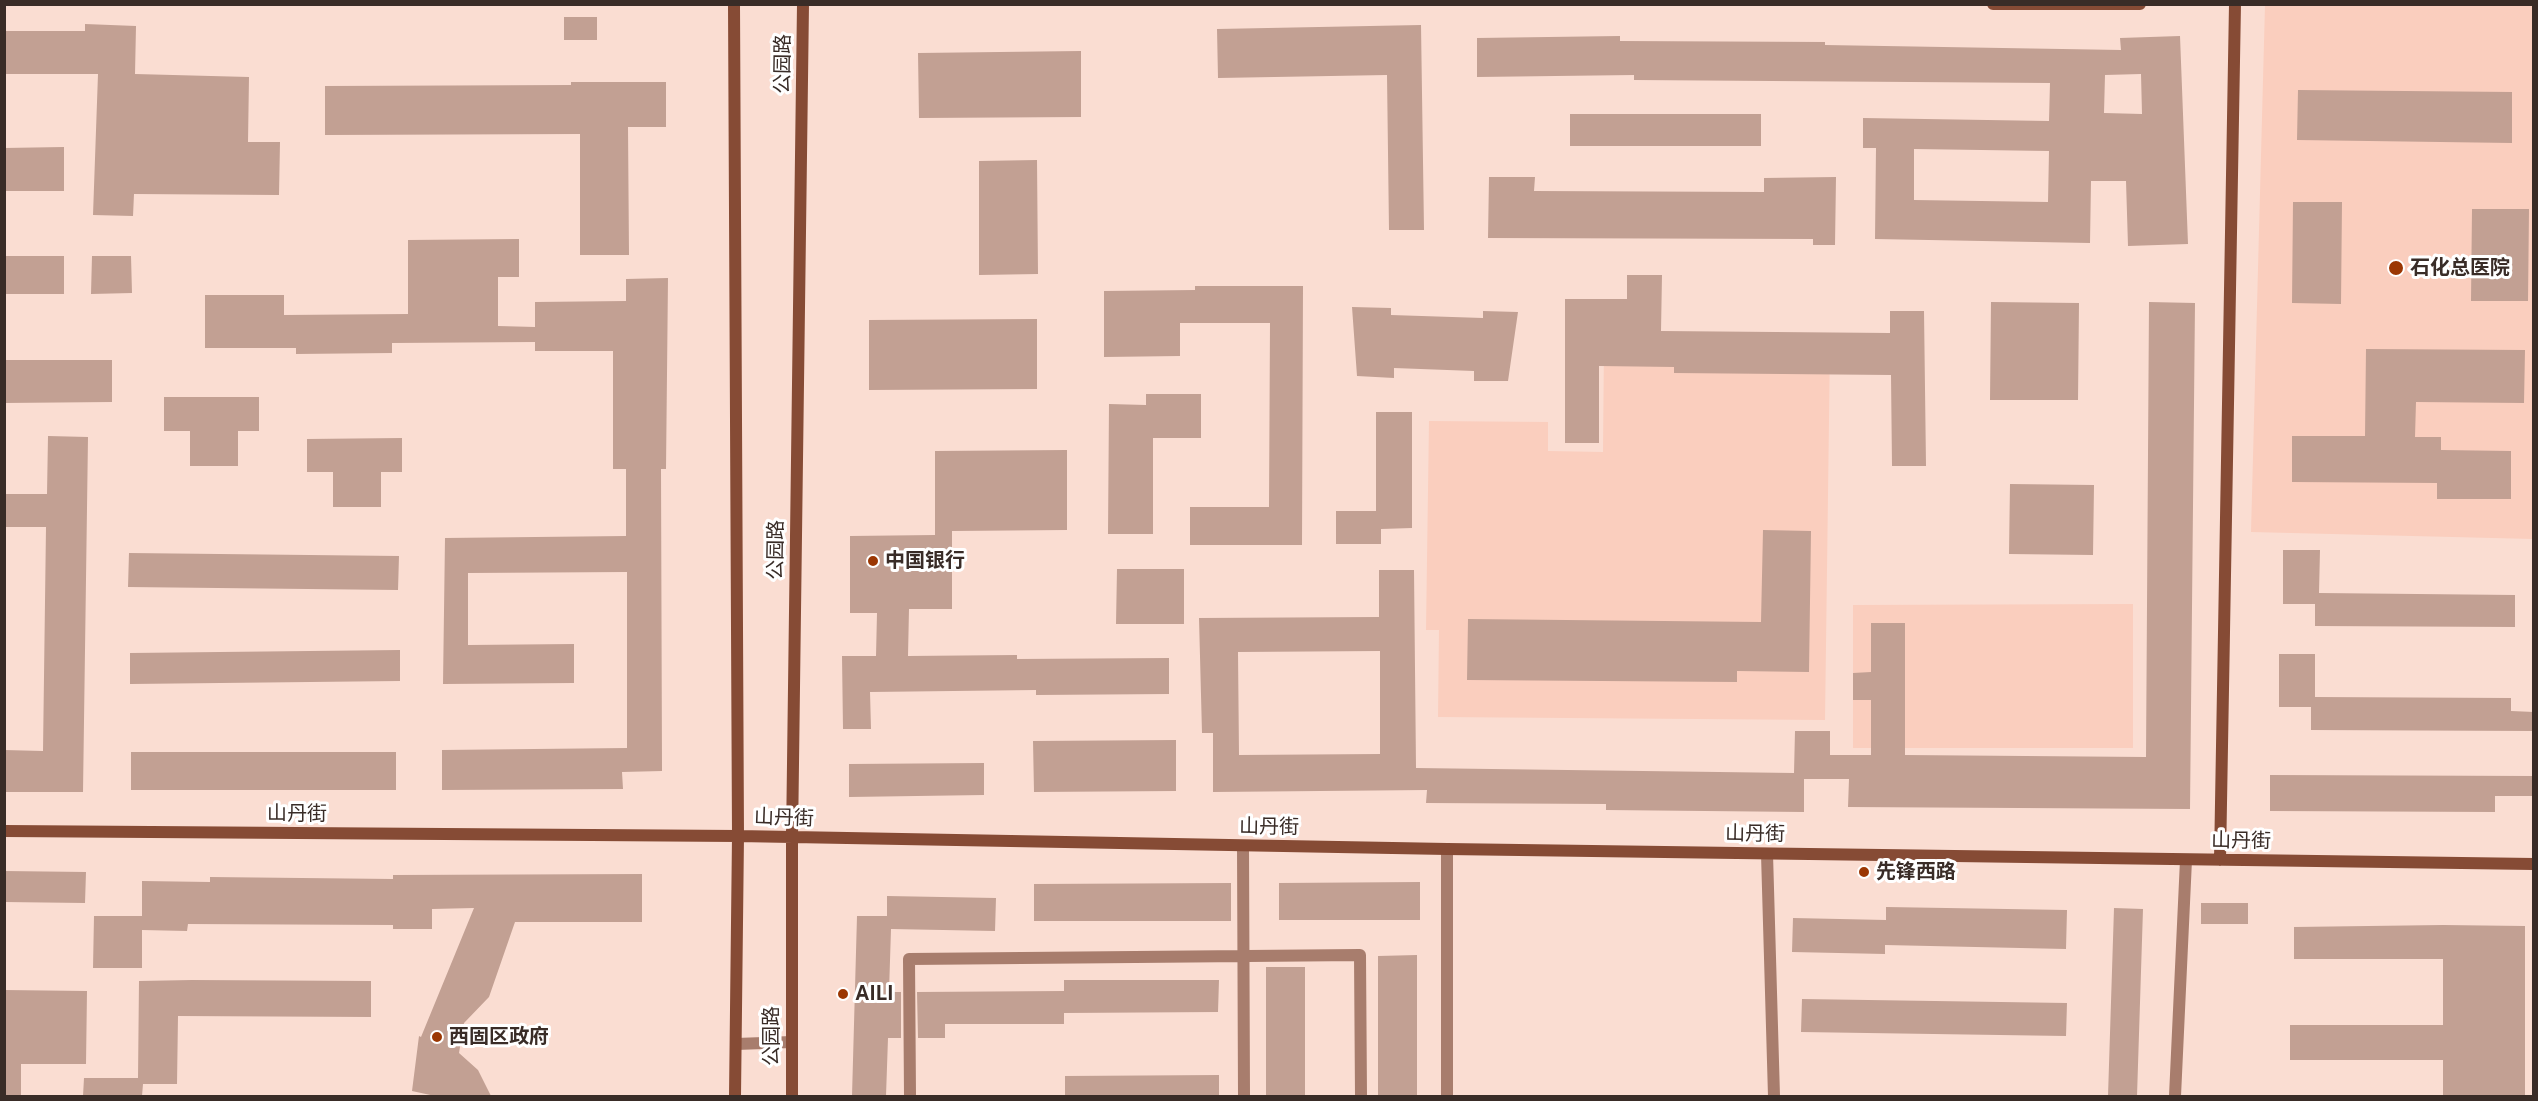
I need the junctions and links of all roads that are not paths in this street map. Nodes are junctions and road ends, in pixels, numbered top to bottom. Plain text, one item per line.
1 (734, 4) edge
2 (803, 4) edge
3 (1993, 4) edge
4 (2140, 4) edge
5 (2235, 4) edge
6 (4, 831) edge
7 (738, 836) junction
8 (792, 839) junction
9 (1243, 846) junction
10 (1447, 849) junction
11 (1767, 854) junction
12 (2186, 860) junction
13 (2220, 860) junction
14 (2534, 864) edge
15 (1244, 956) junction
16 (792, 1042) junction
17 (736, 1044) junction
18 (735, 1096) edge
19 (792, 1096) edge
20 (910, 1096) edge
21 (1244, 1096) edge
22 (1361, 1096) edge
23 (1447, 1096) edge
24 (1774, 1096) edge
25 (2175, 1096) edge

1 - 7 street, 公园路
2 - 8 street, 公园路
3 - 4 street
5 - 13 street
6 - 7 street, 山丹街
7 - 8 street, 山丹街
7 - 17 street, 公园路
8 - 9 street, 山丹街
8 - 16 street, 公园路
9 - 10 street, 山丹街
9 - 15 street
10 - 11 street, 山丹街
10 - 23 street
11 - 12 street, 山丹街
11 - 24 street
12 - 13 street, 山丹街
12 - 25 street
13 - 14 street, 山丹街
15 - 20 street
15 - 21 street
15 - 22 street
16 - 17 street
16 - 19 street, 公园路
17 - 18 street, 公园路

